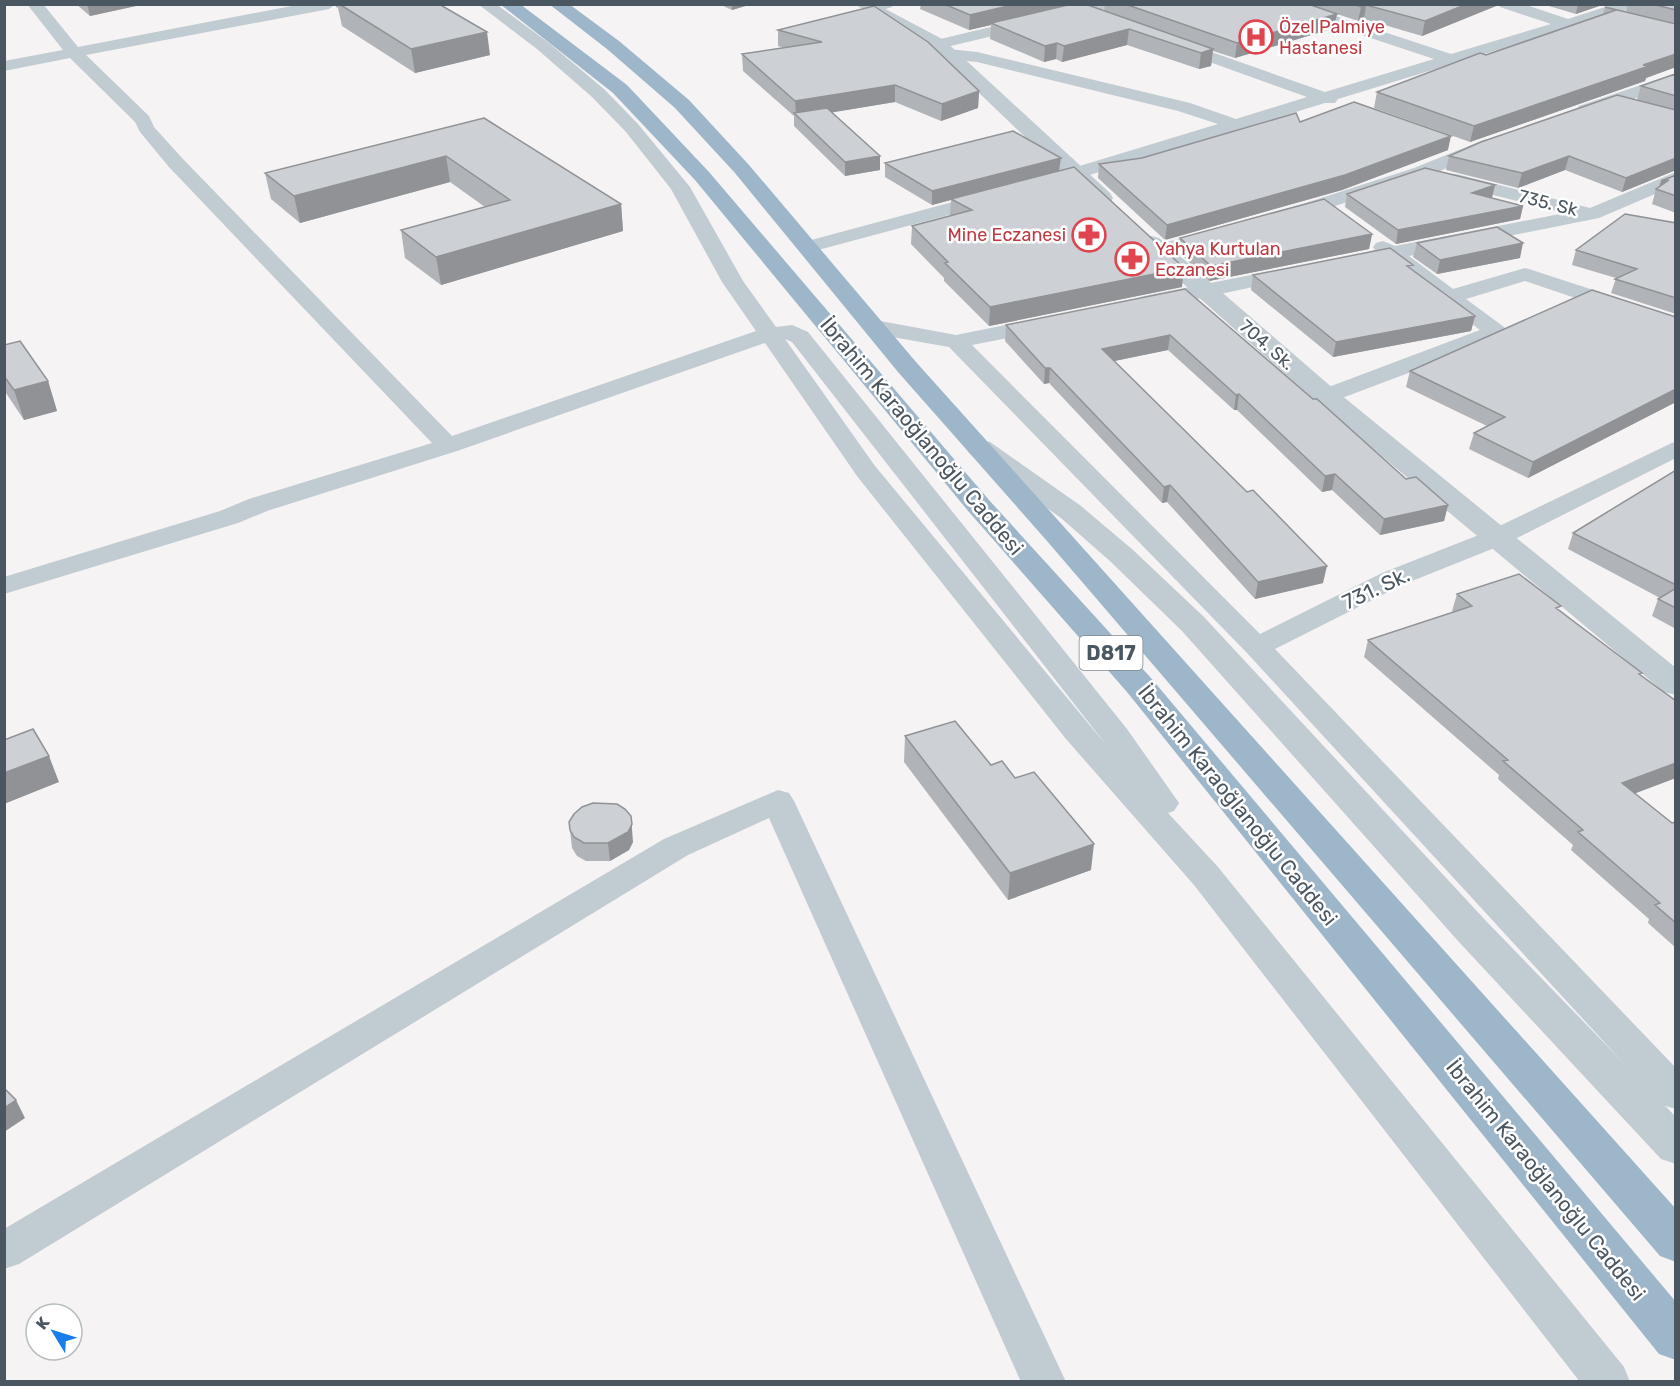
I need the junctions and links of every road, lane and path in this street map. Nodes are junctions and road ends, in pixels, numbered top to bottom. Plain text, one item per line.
1 (34, 4) edge
2 (329, 4) edge
3 (485, 4) edge
4 (508, 4) edge
5 (557, 4) edge
6 (1110, 4) edge
7 (1282, 4) edge
8 (1505, 4) edge
9 (874, 6) edge
10 (1081, 11) junction
11 (1633, 13) edge
12 (1111, 22) edge
13 (1569, 24) junction
14 (1156, 38) edge
15 (943, 49) junction
16 (74, 53) junction
17 (1450, 59) junction
18 (4, 66) edge
19 (1676, 78) edge
20 (1325, 98) junction
21 (1611, 100) junction
22 (1347, 106) edge
23 (1643, 110) edge
24 (1568, 116) edge
25 (1237, 125) junction
26 (1503, 139) edge
27 (1448, 142) edge
28 (1470, 150) junction
29 (1421, 172) junction
30 (1076, 175) junction
31 (1676, 178) edge
32 (1031, 187) edge
33 (1009, 193) edge
34 (1325, 204) junction
35 (1592, 214) junction
36 (1344, 218) edge
37 (1269, 220) edge
38 (1623, 220) edge
39 (1236, 229) edge
40 (1363, 232) edge
41 (807, 247) junction
42 (1159, 250) junction
43 (1392, 253) junction
44 (1336, 264) edge
45 (1314, 268) edge
46 (1203, 290) junction
47 (1450, 297) junction
48 (1133, 305) edge
49 (1064, 320) edge
50 (1676, 326) edge
51 (875, 327) junction
52 (770, 334) junction
53 (956, 342) junction
54 (1326, 396) junction
55 (975, 445) junction
56 (448, 446) junction
57 (1676, 448) edge
58 (951, 528) junction
59 (919, 537) junction
60 (1498, 537) junction
61 (4, 586) edge
62 (1257, 647) junction
63 (1676, 685) edge
64 (1206, 876) junction
65 (1676, 1094) edge
66 (1676, 1146) edge
67 (1676, 1242) edge
68 (4, 1251) edge
69 (1676, 1338) edge
70 (1044, 1382) edge
71 (1608, 1382) edge

1 - 16 street
2 - 16 street
3 - 52 street
4 - 69 highway, İbrahim Karaoğlanoğlu Caddesi / D817
5 - 41 highway, İbrahim Karaoğlanoğlu Caddesi / D817
6 - 10 street
7 - 17 street
8 - 13 street
9 - 15 street, 704. Sk.
10 - 12 street
10 - 15 street
11 - 13 street
13 - 17 street
14 - 20 street
15 - 25 street
15 - 30 street, 704. Sk.
16 - 18 street
16 - 56 street
17 - 20 street
19 - 21 street
20 - 22 street
20 - 25 street
21 - 23 street
21 - 24 street
25 - 30 street
26 - 28 street
27 - 28 street
28 - 29 street
29 - 34 street
29 - 35 street, 735. Sk
30 - 32 street
30 - 42 street, 704. Sk.
31 - 35 street
33 - 41 street
34 - 36 street
34 - 37 street
35 - 38 street, 735. Sk
35 - 43 street
39 - 42 street
40 - 43 street
41 - 51 highway, İbrahim Karaoğlanoğlu Caddesi / D817
42 - 46 street, 704. Sk.
43 - 44 street
43 - 47 street
45 - 46 street
46 - 48 street
46 - 54 street, 704. Sk.
47 - 50 street
47 - 54 street
49 - 53 street
51 - 53 street
51 - 55 highway, İbrahim Karaoğlanoğlu Caddesi / D817
52 - 56 street
52 - 58 street
52 - 59 street
53 - 62 street
54 - 60 street, 704. Sk.
55 - 66 street
55 - 67 highway, İbrahim Karaoğlanoğlu Caddesi / D817
56 - 61 street
57 - 60 street, 731. Sk.
58 - 59 street
58 - 64 street
59 - 64 street
60 - 62 street, 731. Sk.
60 - 63 street, 704. Sk.
62 - 65 street
64 - 71 street
68 - 70 street

